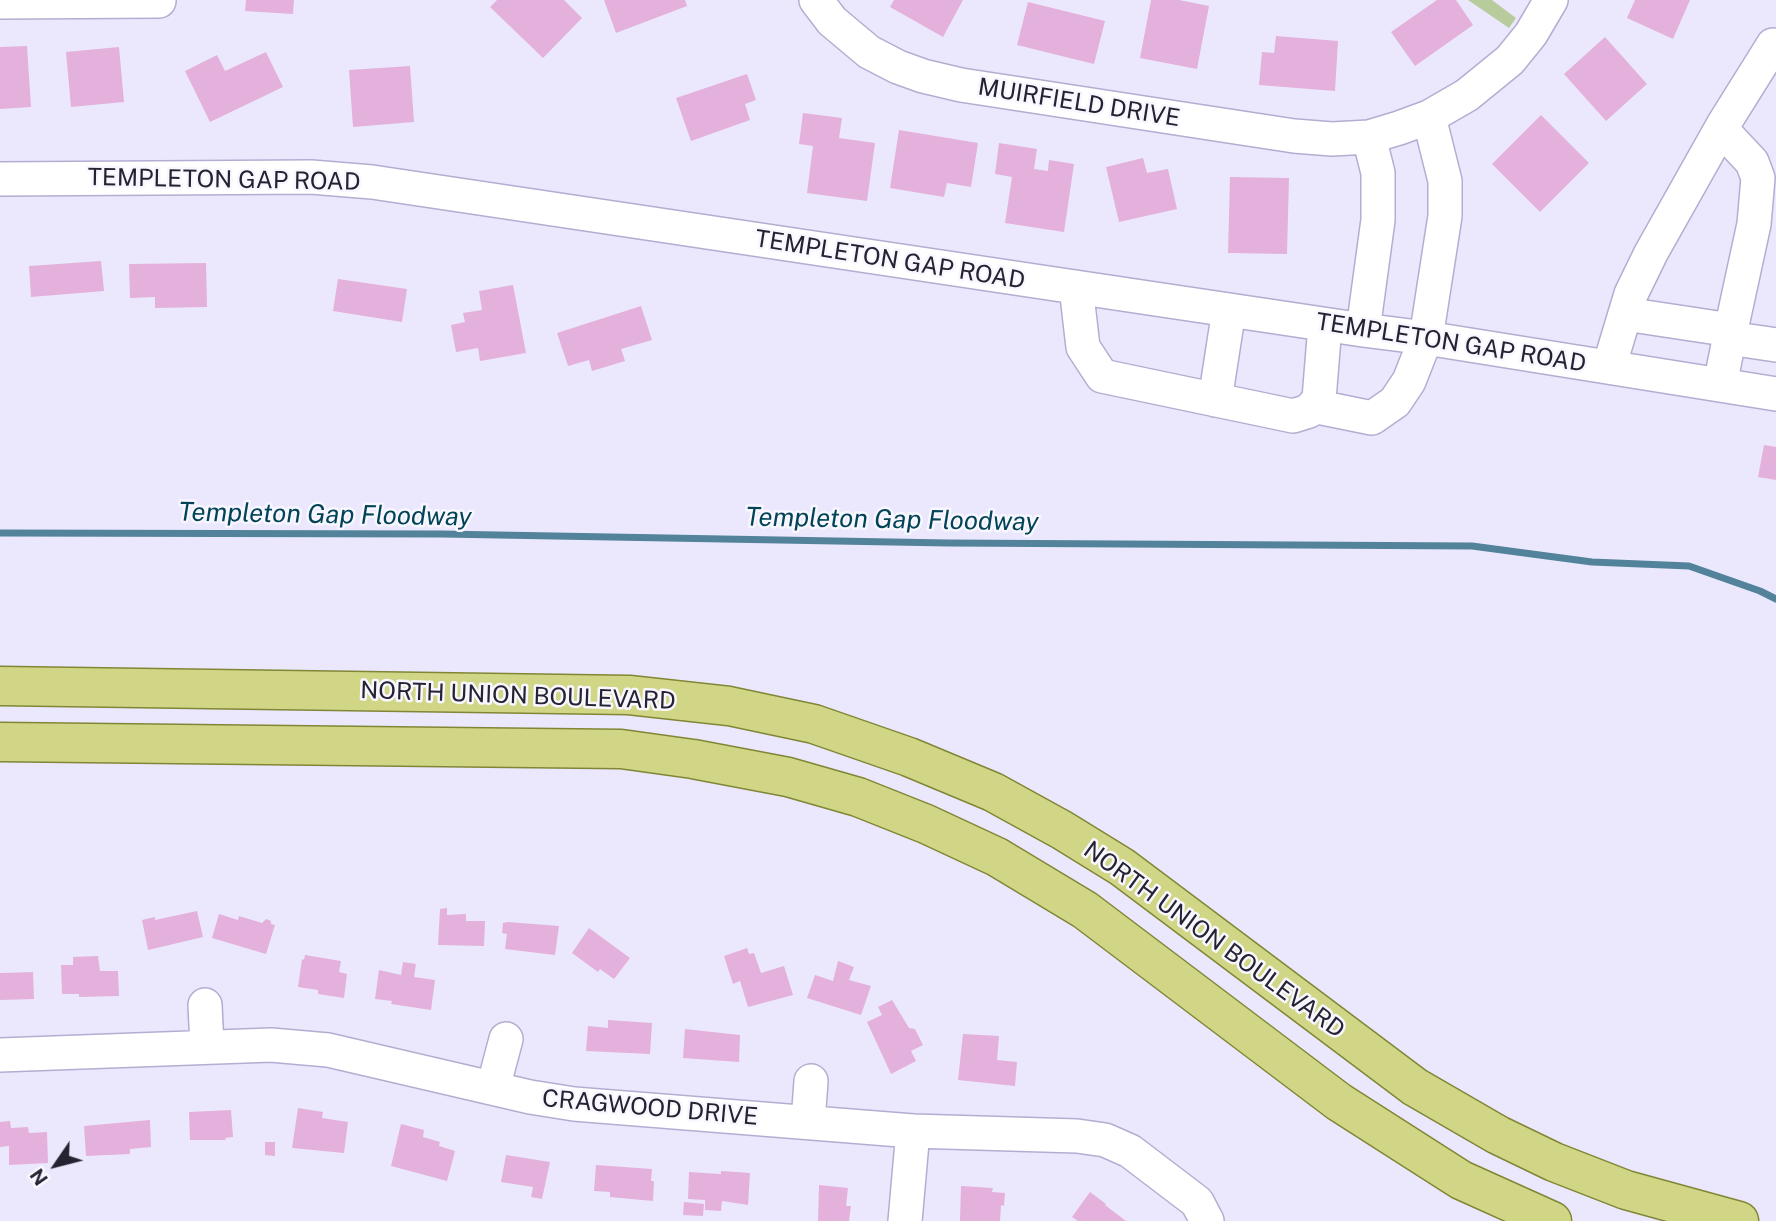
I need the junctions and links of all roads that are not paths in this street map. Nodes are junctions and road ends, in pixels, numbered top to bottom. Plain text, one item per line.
1 (816, 0) edge
2 (1552, 0) edge
3 (159, 1) edge
4 (0, 2) edge
5 (1773, 45) dead end
6 (1429, 117) junction
7 (1721, 130) junction
8 (1369, 137) junction
9 (0, 178) edge
10 (1076, 287) junction
11 (1229, 310) junction
12 (1625, 314) junction
13 (1325, 325) junction
14 (1363, 330) junction
15 (1730, 334) junction
16 (1426, 338) junction
17 (1776, 345) edge
18 (1609, 367) junction
19 (1720, 385) junction
20 (1776, 394) edge
21 (1215, 400) junction
22 (1313, 406) junction
23 (0, 686) edge
24 (0, 741) edge
25 (205, 1005) dead end
26 (506, 1039) dead end
27 (207, 1046) junction
28 (0, 1055) edge
29 (811, 1081) dead end
30 (493, 1088) junction
31 (808, 1122) junction
32 (913, 1130) junction
33 (905, 1221) edge
34 (1207, 1221) edge
35 (1552, 1221) edge
36 (1739, 1221) edge

1 - 8 street, MUIRFIELD DRIVE
2 - 6 street, MUIRFIELD DRIVE
3 - 4 street
5 - 7 street
6 - 8 street, MUIRFIELD DRIVE
6 - 16 street
7 - 12 street
7 - 15 street
8 - 14 street
9 - 10 street, TEMPLETON GAP ROAD
10 - 11 street, TEMPLETON GAP ROAD
10 - 21 street
11 - 13 street, TEMPLETON GAP ROAD
11 - 21 street
12 - 15 street
12 - 18 street
13 - 14 street, TEMPLETON GAP ROAD
13 - 22 street
14 - 16 street, TEMPLETON GAP ROAD
15 - 17 street
15 - 19 street
16 - 18 street, TEMPLETON GAP ROAD
16 - 22 street
18 - 19 street, TEMPLETON GAP ROAD
19 - 20 street, TEMPLETON GAP ROAD
21 - 22 street
23 - 36 main road, NORTH UNION BOULEVARD
24 - 35 main road, NORTH UNION BOULEVARD
25 - 27 street
26 - 30 street
27 - 28 street, CRAGWOOD DRIVE
27 - 30 street, CRAGWOOD DRIVE
29 - 31 street
30 - 31 street, CRAGWOOD DRIVE
31 - 32 street, CRAGWOOD DRIVE
32 - 33 street
32 - 34 street, CRAGWOOD DRIVE

